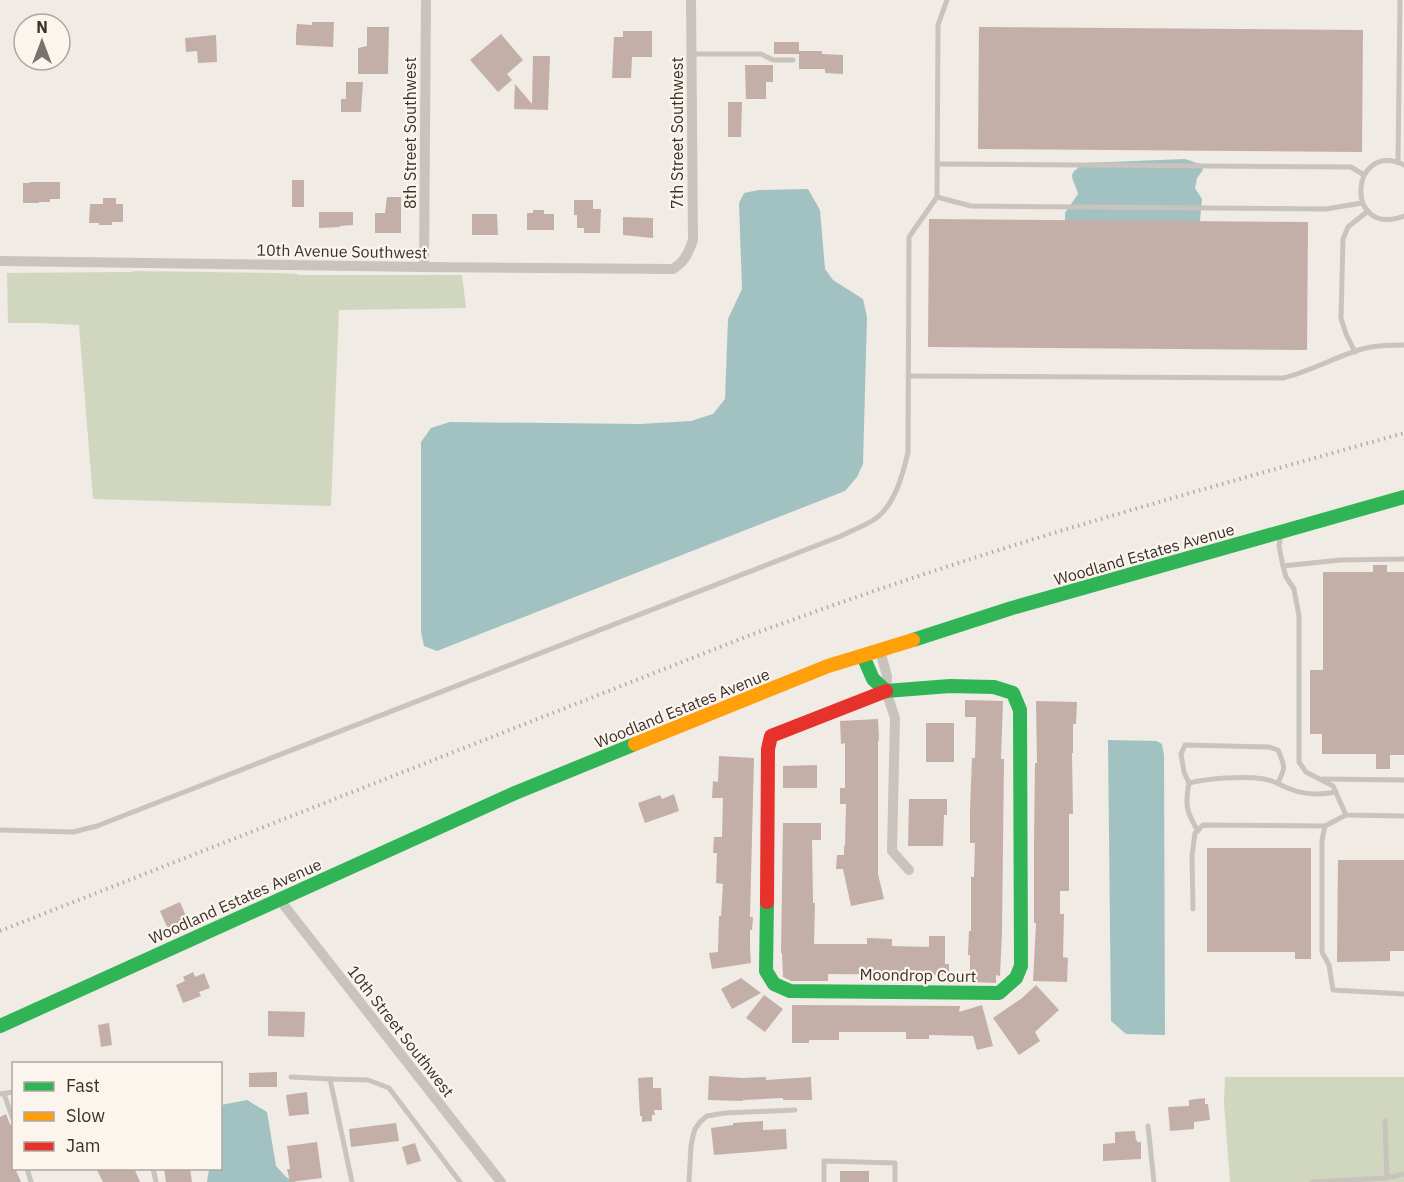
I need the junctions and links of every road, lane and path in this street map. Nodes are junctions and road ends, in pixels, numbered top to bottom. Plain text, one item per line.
1 (426, 0) edge
2 (691, 0) edge
3 (946, 0) edge
4 (1400, 0) edge
5 (692, 54) junction
6 (793, 60) dead end
7 (937, 164) junction
8 (1401, 164) edge
9 (1364, 175) junction
10 (937, 197) junction
11 (1362, 203) junction
12 (1368, 211) junction
13 (1404, 216) edge
14 (0, 261) edge
15 (682, 263) joint
16 (424, 267) junction
17 (1404, 345) edge
18 (1355, 352) junction
19 (909, 376) junction
20 (1404, 497) edge
21 (1281, 532) junction
22 (1404, 559) edge
23 (1283, 566) junction
24 (880, 651) junction
25 (863, 656) junction
26 (886, 691) junction
27 (1321, 779) junction
28 (1404, 780) edge
29 (1189, 783) junction
30 (1278, 783) junction
31 (1336, 792) junction
32 (1346, 814) junction
33 (1404, 816) edge
34 (1325, 826) junction
35 (0, 830) edge
36 (1198, 831) junction
37 (909, 870) dead end
38 (279, 899) junction
39 (1193, 909) dead end
40 (1404, 994) edge
41 (0, 1026) edge
42 (291, 1077) dead end
43 (330, 1079) junction
44 (2, 1094) edge
45 (795, 1110) dead end
46 (12, 1117) edge
47 (1385, 1121) dead end
48 (1148, 1126) dead end
49 (1404, 1174) edge
50 (1387, 1178) junction
51 (352, 1182) edge
52 (460, 1182) edge
53 (501, 1182) edge
54 (689, 1182) edge
55 (824, 1182) edge
56 (895, 1182) edge
57 (1154, 1182) edge
58 (1312, 1182) edge

1 - 16 street, 8th Street Southwest
2 - 5 street, 7th Street Southwest
3 - 7 lane
4 - 8 lane
5 - 6 lane
5 - 15 street, 7th Street Southwest
7 - 9 lane
7 - 10 lane
8 - 9 lane
9 - 11 lane
10 - 11 lane
10 - 19 lane
11 - 12 lane
12 - 13 lane
12 - 18 lane
14 - 16 street, 10th Avenue Southwest
15 - 16 street, 10th Avenue Southwest
17 - 18 lane
18 - 19 lane
19 - 35 lane
20 - 21 street, Woodland Estates Avenue
21 - 23 lane
21 - 24 street, Woodland Estates Avenue
22 - 23 lane
23 - 27 lane
24 - 25 street, Woodland Estates Avenue
24 - 26 street
25 - 26 street
25 - 38 street, Woodland Estates Avenue
26 - 26 street, Moondrop Court
26 - 37 street
27 - 28 lane
27 - 31 lane
29 - 30 lane
29 - 30 lane
29 - 36 lane
30 - 31 lane
31 - 32 lane
32 - 33 lane
32 - 34 lane
34 - 36 lane
34 - 40 lane
36 - 39 lane
38 - 41 street, Woodland Estates Avenue
38 - 53 street, 10th Street Southwest
42 - 43 lane
43 - 51 lane
43 - 52 lane
44 - 46 lane
45 - 54 lane
47 - 50 lane
48 - 57 lane
49 - 50 lane
50 - 58 lane
55 - 56 lane

